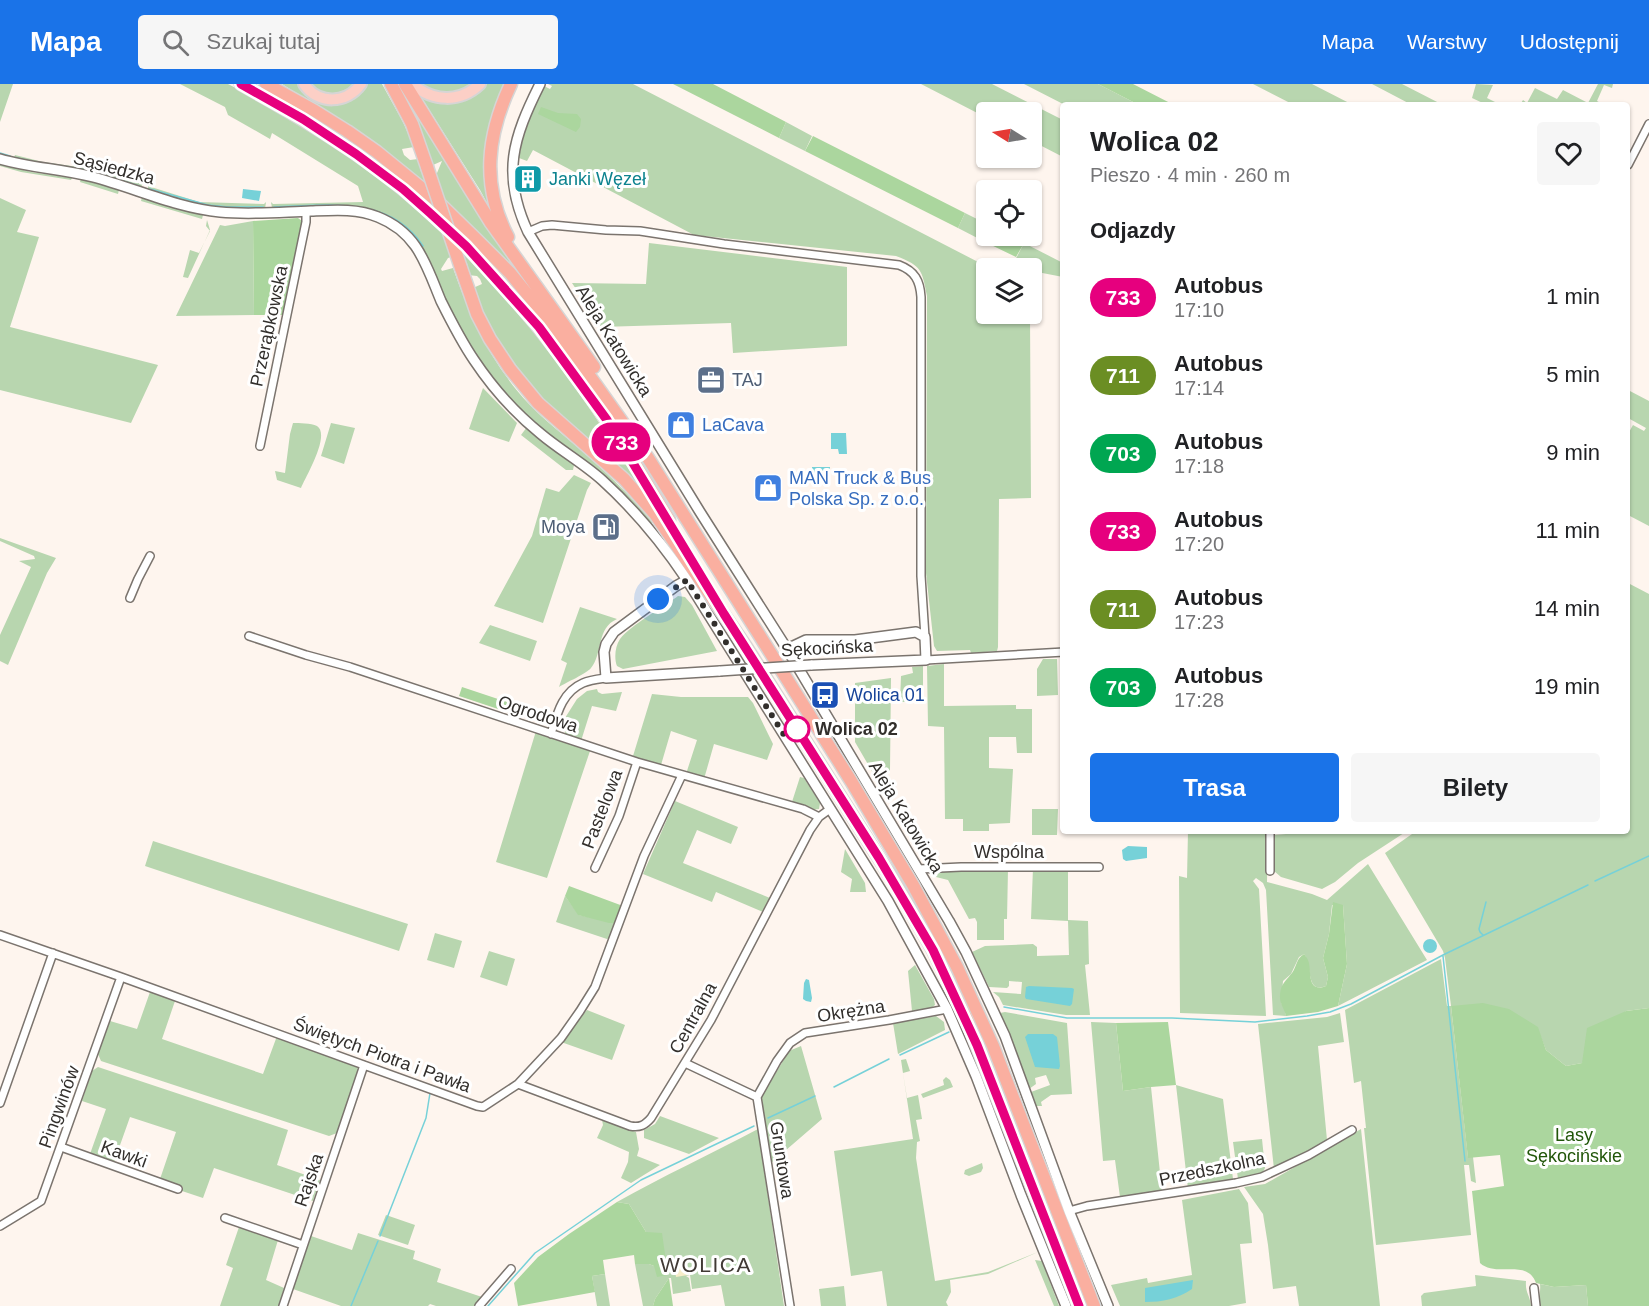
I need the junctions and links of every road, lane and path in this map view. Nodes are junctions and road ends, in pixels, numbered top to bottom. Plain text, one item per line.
1 (241, 84) edge
2 (266, 84) edge
3 (304, 84) edge
4 (361, 84) edge
5 (391, 84) edge
6 (405, 84) edge
7 (412, 84) edge
8 (480, 84) edge
9 (511, 84) edge
10 (540, 84) edge
11 (1649, 124) edge
12 (0, 159) edge
13 (1630, 161) edge
14 (306, 211) junction
15 (528, 232) junction
16 (537, 287) junction
17 (260, 446) dead end
18 (648, 458) junction
19 (150, 556) dead end
20 (687, 580) junction
21 (130, 598) dead end
22 (724, 614) junction
23 (249, 636) dead end
24 (925, 637) junction
25 (787, 649) junction
26 (1060, 652) edge
27 (926, 660) junction
28 (606, 678) junction
29 (551, 734) junction
30 (637, 762) junction
31 (682, 775) junction
32 (831, 809) junction
33 (819, 817) junction
34 (1270, 834) edge
35 (1099, 867) dead end
36 (595, 868) dead end
37 (919, 869) junction
38 (1270, 871) dead end
39 (0, 935) edge
40 (53, 953) junction
41 (121, 977) junction
42 (947, 1009) junction
43 (685, 1063) junction
44 (364, 1065) junction
45 (518, 1084) junction
46 (757, 1097) junction
47 (0, 1103) edge
48 (1352, 1130) dead end
49 (61, 1147) junction
50 (178, 1189) dead end
51 (1069, 1211) junction
52 (225, 1218) dead end
53 (0, 1226) edge
54 (303, 1245) junction
55 (511, 1269) dead end
56 (1534, 1288) dead end
57 (283, 1306) edge
58 (479, 1306) edge
59 (790, 1306) edge
60 (1066, 1306) edge
61 (1079, 1306) edge
62 (1094, 1306) edge
63 (1108, 1306) edge
64 (1536, 1306) edge

1 - 22 highway
2 - 18 highway
3 - 4 main road
5 - 22 highway, bridge
6 - 16 highway
7 - 8 main road
9 - 16 highway
10 - 15 street, Aleja Katowicka
11 - 13 street
12 - 14 street, Sąsiedzka
14 - 17 street, Przerąbkowska
14 - 20 street, Sąsiedzka
15 - 24 street
15 - 25 street, Aleja Katowicka
16 - 18 highway
18 - 62 highway
19 - 21 street
20 - 28 street
20 - 32 street
22 - 61 highway
23 - 29 street, Ogrodowa
24 - 25 street
24 - 27 street
25 - 37 street, Aleja Katowicka
26 - 27 street, Sękocińska
27 - 28 street, Sękocińska, bridge
28 - 29 street, Sękocińska
29 - 30 street, Ogrodowa
30 - 31 street, Ogrodowa
30 - 36 street, Pastelowa
31 - 33 street, Ogrodowa
31 - 45 street, Świętych Piotra i Pawła
32 - 33 street, Centralna
32 - 42 street
33 - 43 street, Centralna
34 - 38 street
35 - 37 street, Wspólna
37 - 51 street, Aleja Katowicka
39 - 40 street, Świętych Piotra i Pawła
40 - 41 street, Świętych Piotra i Pawła
40 - 47 street
41 - 44 street, Świętych Piotra i Pawła
41 - 49 street, Pingwinów
42 - 46 street, Okrężna
42 - 60 street
43 - 45 street, Centralna
43 - 46 street
44 - 45 street, Świętych Piotra i Pawła
44 - 54 street, Rajska
46 - 59 street, Gruntowa
48 - 51 street, Przedszkolna
49 - 50 street, Kawki
49 - 53 street, Pingwinów
51 - 63 street, Aleja Katowicka
52 - 54 street
54 - 57 street, Rajska
55 - 58 street
56 - 64 street

